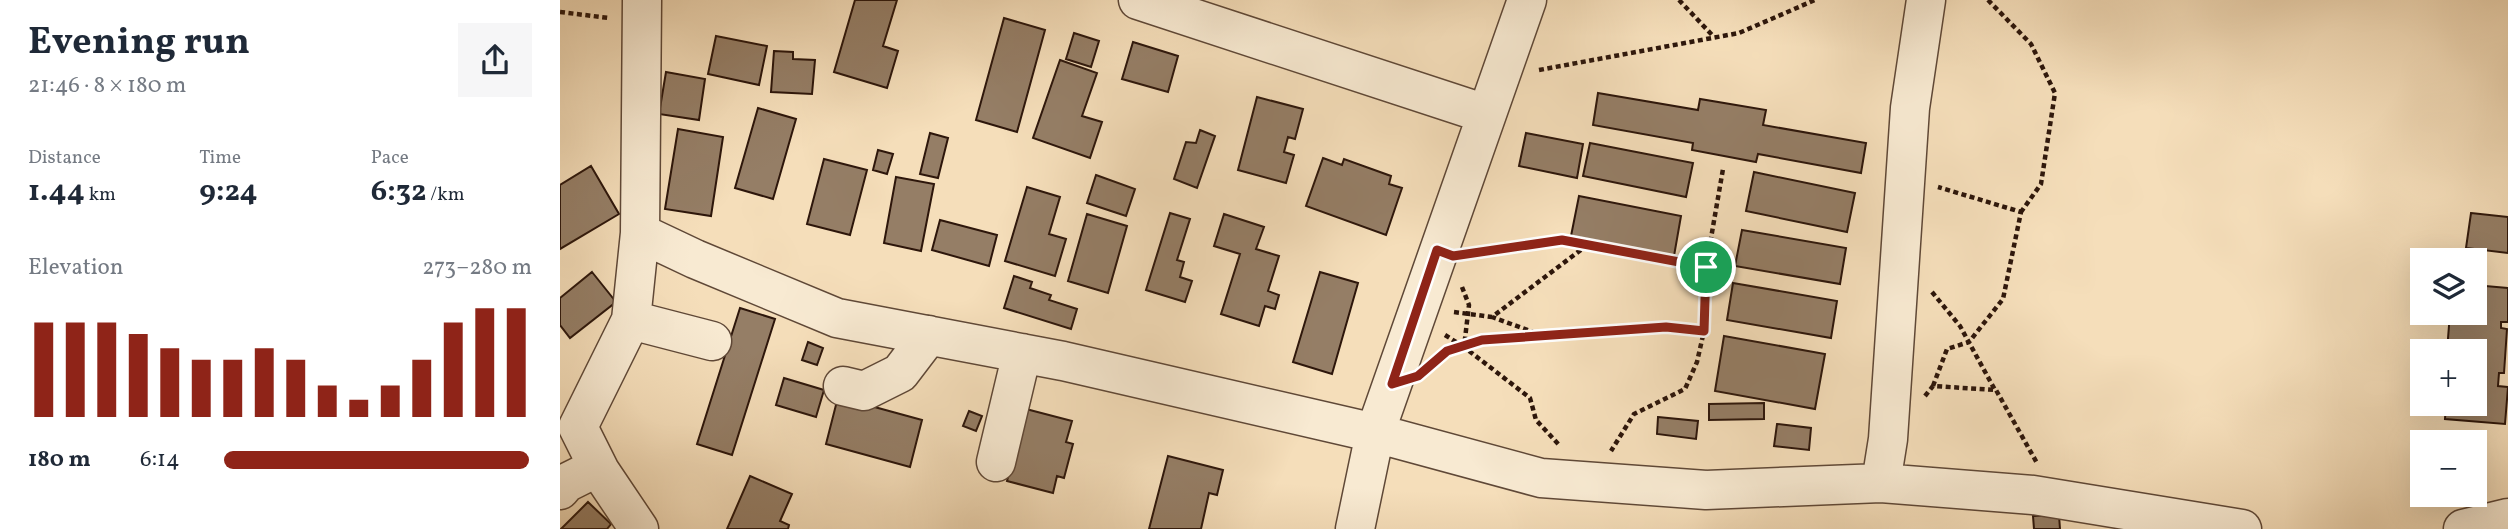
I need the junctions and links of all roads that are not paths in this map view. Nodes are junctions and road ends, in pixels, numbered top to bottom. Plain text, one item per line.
1 (1138, 0) edge
2 (1527, 0) edge
3 (1926, 0) edge
4 (642, 10) edge
5 (1486, 114) junction
6 (639, 233) junction
7 (631, 320) junction
8 (929, 335) junction
9 (712, 341) dead end
10 (1022, 352) junction
11 (843, 386) dead end
12 (1375, 433) junction
13 (996, 463) dead end
14 (598, 467) junction
15 (1881, 483) junction
16 (560, 490) edge
17 (2508, 518) edge
18 (639, 529) edge
19 (1355, 529) edge
20 (2242, 529) edge
21 (2463, 529) edge

1 - 5 street
2 - 5 street
3 - 15 street
4 - 6 street
5 - 12 street
6 - 7 street
6 - 8 street
7 - 9 street
7 - 14 street
8 - 10 street
8 - 11 street
10 - 12 street
10 - 13 street
12 - 15 street
12 - 19 street
14 - 16 street
14 - 18 street
15 - 20 street
17 - 21 street

